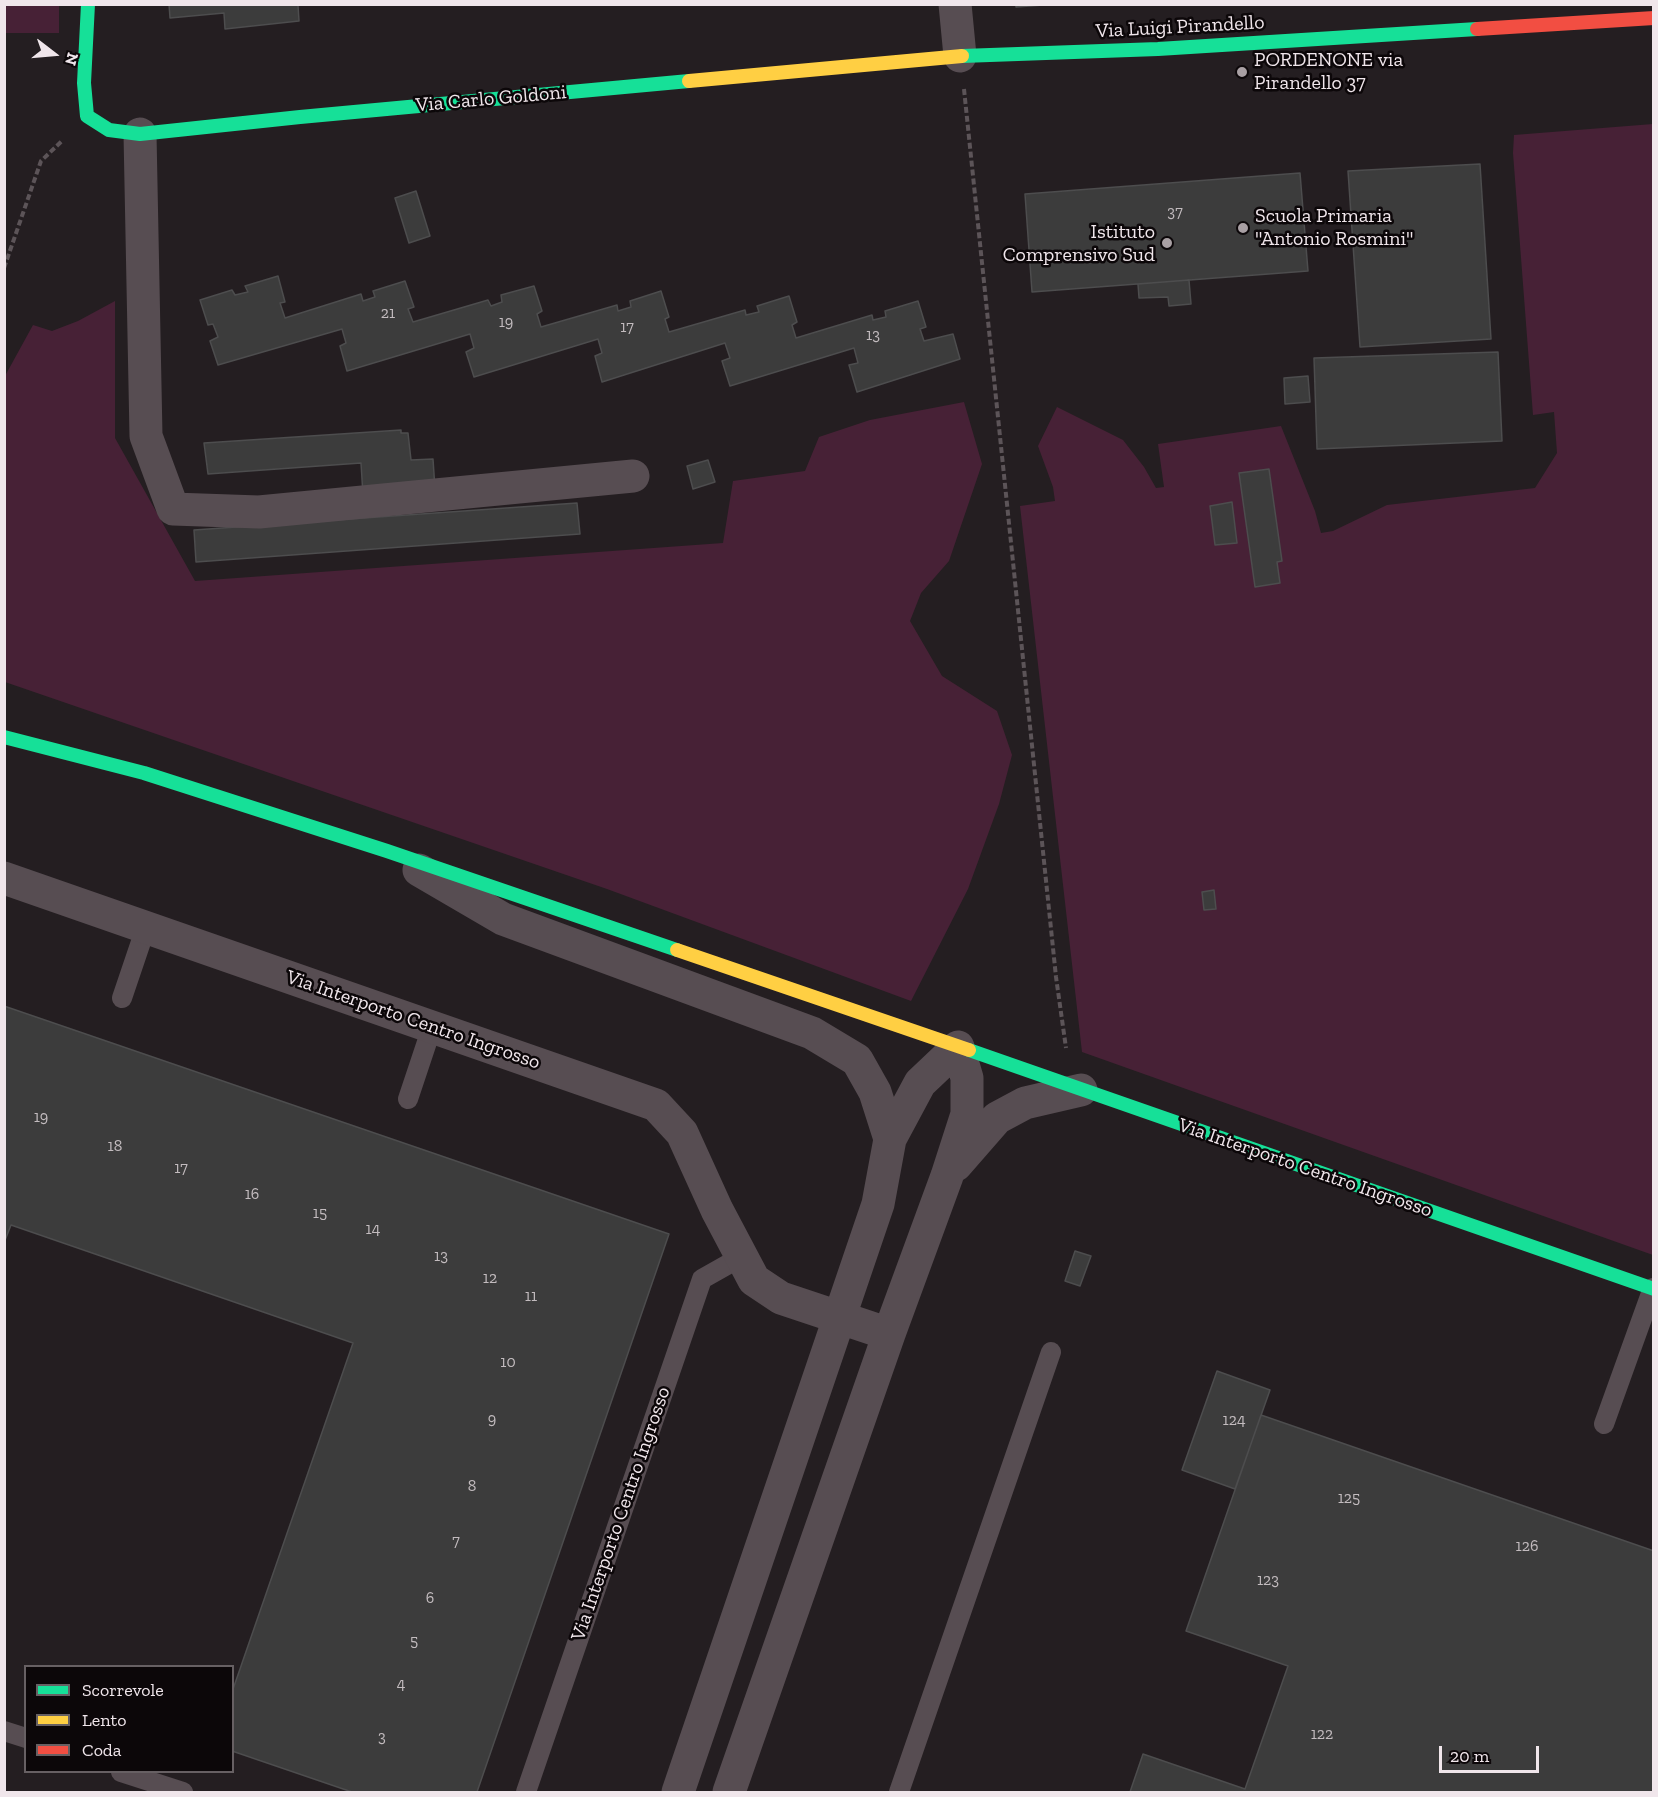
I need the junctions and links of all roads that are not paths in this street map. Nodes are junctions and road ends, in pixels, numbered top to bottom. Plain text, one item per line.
1 (87, 4) edge
2 (955, 4) edge
3 (1653, 18) edge
4 (960, 56) junction
5 (140, 134) junction
6 (633, 476) dead end
7 (4, 737) edge
8 (387, 851) junction
9 (4, 878) edge
10 (146, 927) junction
11 (122, 998) dead end
12 (432, 1027) junction
13 (957, 1047) junction
14 (1071, 1086) junction
15 (408, 1099) dead end
16 (890, 1139) junction
17 (947, 1176) junction
18 (741, 1257) junction
19 (1653, 1288) edge
20 (840, 1318) junction
21 (889, 1334) junction
22 (1051, 1352) dead end
23 (1604, 1424) dead end
24 (4, 1731) edge
25 (24, 1737) edge
26 (124, 1773) edge
27 (183, 1792) edge
28 (526, 1792) edge
29 (678, 1792) edge
30 (729, 1792) edge
31 (900, 1792) edge

1 - 5 street, Via Carlo Goldoni
2 - 4 street
3 - 4 street, Via Luigi Pirandello
4 - 5 street, Via Carlo Goldoni
5 - 6 street
7 - 8 street, Via Interporto Centro Ingrosso
8 - 13 street, Via Interporto Centro Ingrosso
8 - 16 street, Via Interporto Centro Ingrosso
9 - 10 street, Via Interporto Centro Ingrosso
10 - 11 lane
10 - 12 street, Via Interporto Centro Ingrosso
12 - 15 lane
12 - 18 street, Via Interporto Centro Ingrosso
13 - 14 street, Via Interporto Centro Ingrosso
13 - 16 street
13 - 17 street
14 - 17 street
14 - 19 street, Via Interporto Centro Ingrosso
16 - 20 street, Via Interporto Centro Ingrosso
17 - 21 street
18 - 20 street, Via Interporto Centro Ingrosso
18 - 28 lane, Via Interporto Centro Ingrosso
19 - 23 lane
20 - 21 street, Via Interporto Centro Ingrosso
20 - 29 street, Via Interporto Centro Ingrosso
21 - 30 street
22 - 31 lane
24 - 25 lane
26 - 27 lane

